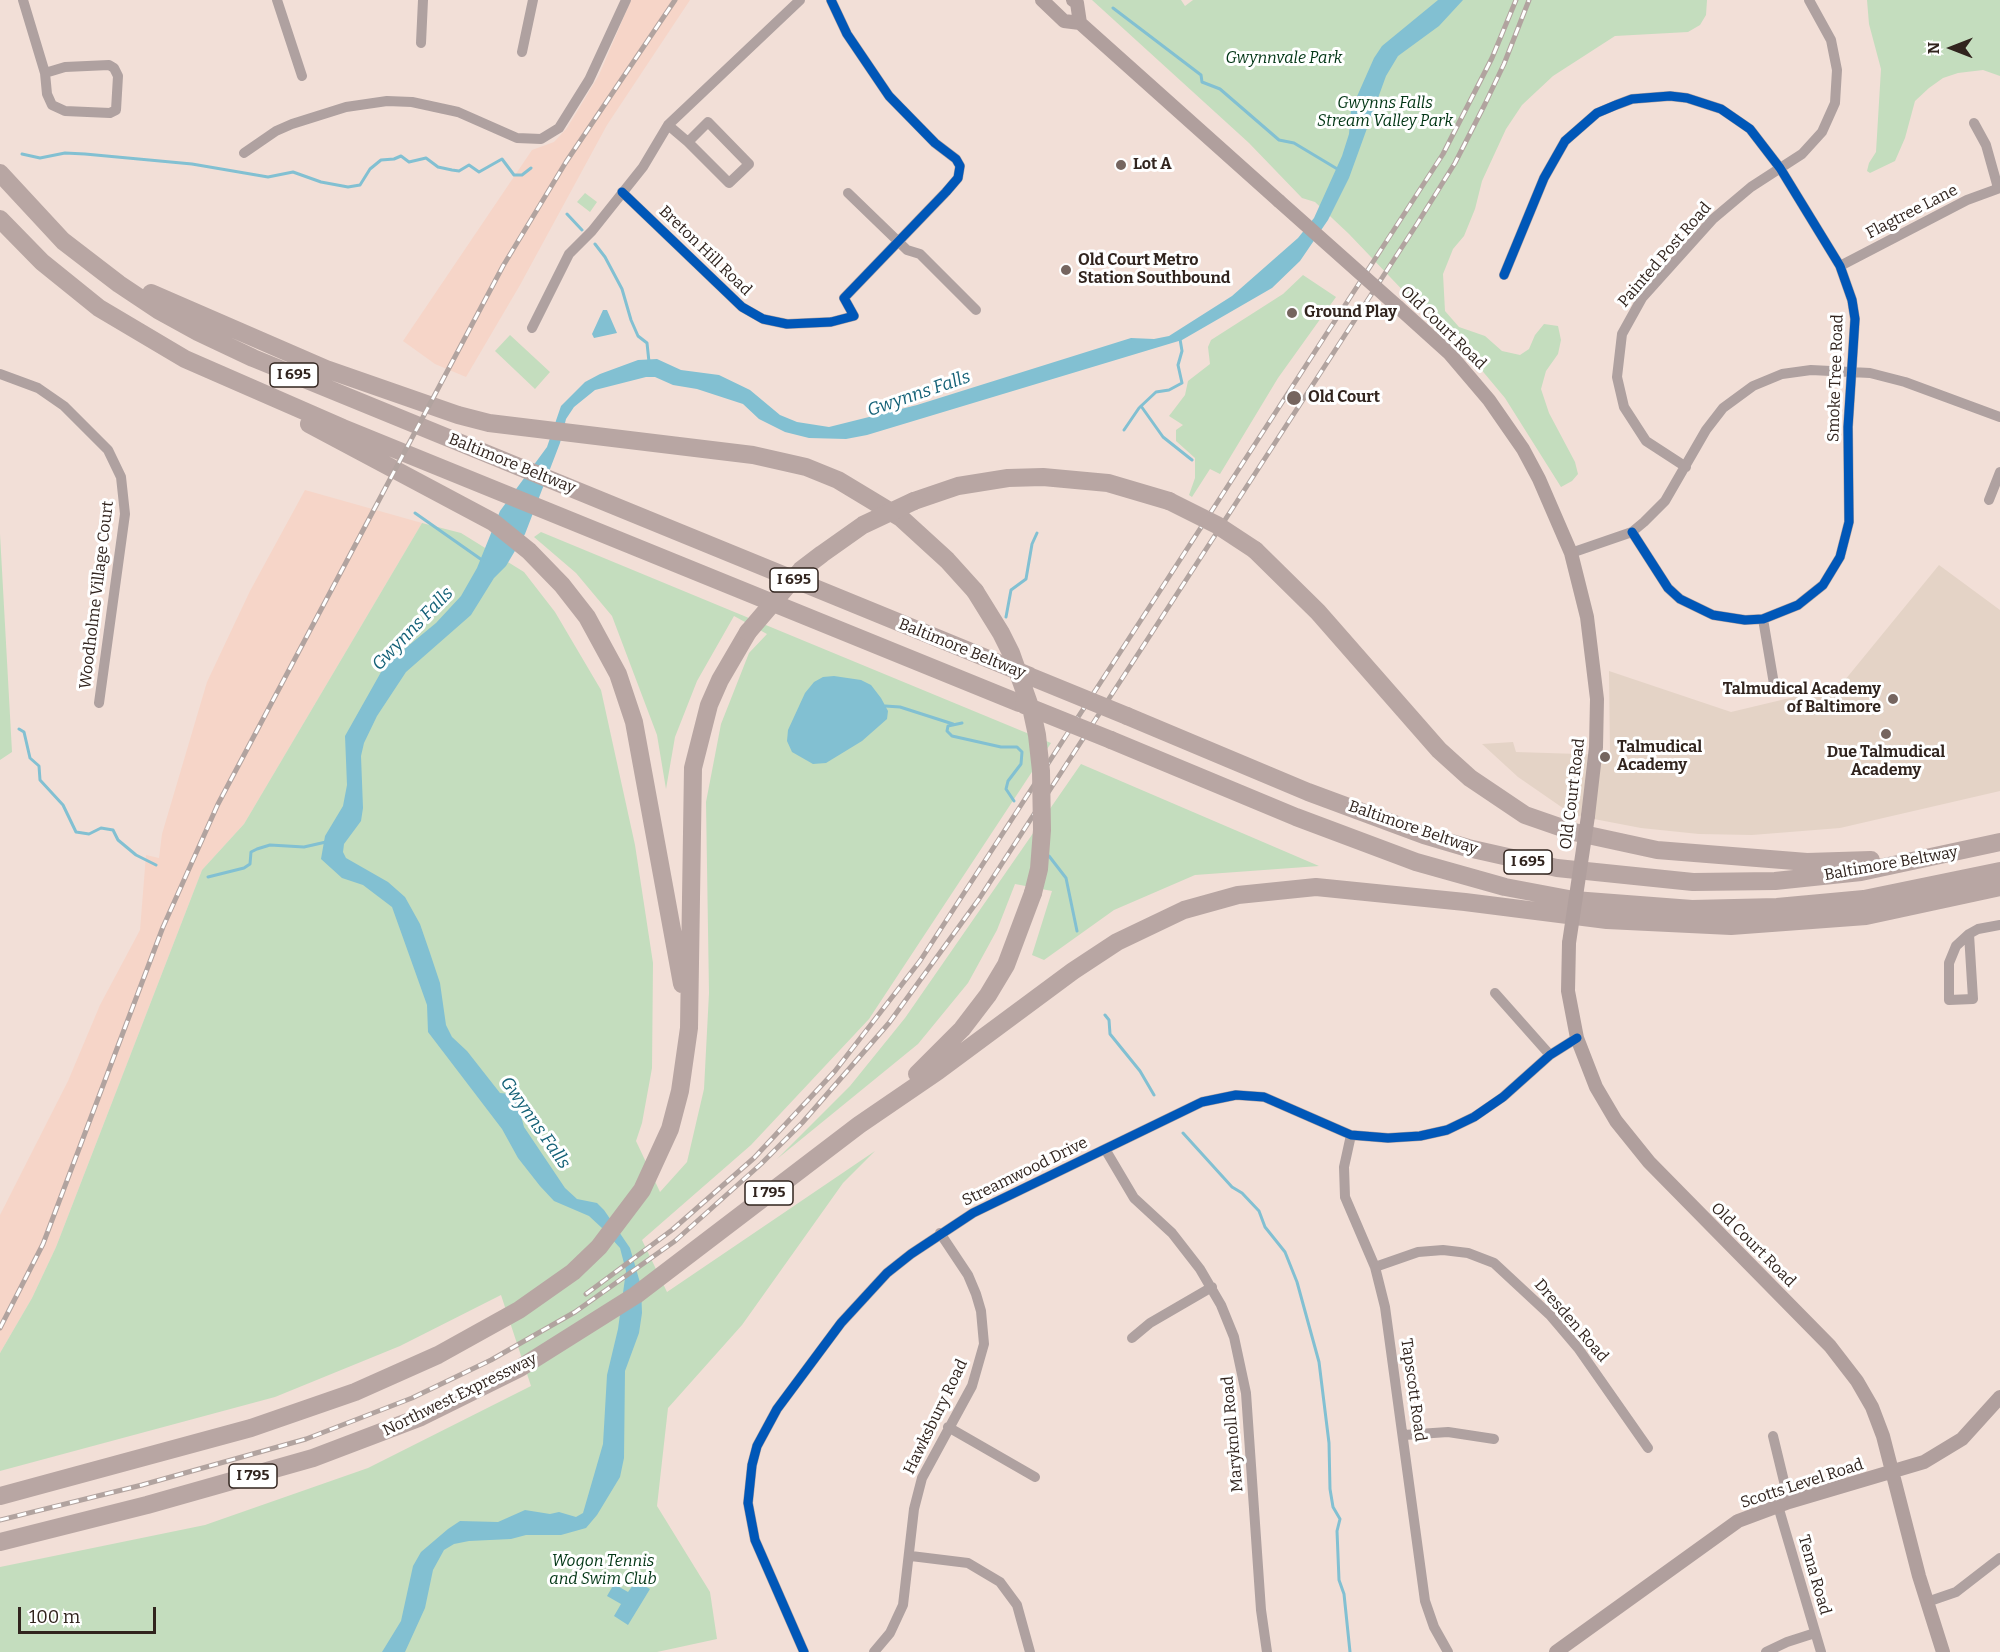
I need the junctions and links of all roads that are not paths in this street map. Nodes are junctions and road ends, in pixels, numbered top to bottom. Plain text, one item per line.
1 (23, 0) edge
2 (277, 0) edge
3 (423, 0) edge
4 (533, 0) edge
5 (626, 0) edge
6 (800, 0) edge
7 (831, 0) edge
8 (1042, 0) edge
9 (1073, 0) edge
10 (1809, 0) edge
11 (1080, 23) junction
12 (421, 43) dead end
13 (522, 52) dead end
14 (45, 73) junction
15 (302, 76) dead end
16 (1974, 123) dead end
17 (668, 125) junction
18 (688, 142) junction
19 (244, 153) dead end
20 (1780, 168) junction
21 (0, 173) edge
22 (1999, 188) edge
23 (622, 192) junction
24 (848, 193) dead end
25 (0, 219) edge
26 (899, 243) junction
27 (93, 265) junction
28 (1840, 266) junction
29 (1504, 275) dead end
30 (976, 310) dead end
31 (532, 328) dead end
32 (1853, 370) junction
33 (0, 374) edge
34 (239, 384) junction
35 (2000, 417) edge
36 (1686, 467) junction
37 (2000, 472) edge
38 (1989, 500) dead end
39 (1632, 532) junction
40 (1570, 553) junction
41 (1763, 619) junction
42 (1775, 690) dead end
43 (99, 703) dead end
44 (2000, 842) edge
45 (1951, 854) junction
46 (2000, 871) edge
47 (2000, 887) edge
48 (2000, 924) edge
49 (1969, 934) junction
50 (1495, 993) dead end
51 (689, 1028) junction
52 (1577, 1038) junction
53 (1550, 1055) junction
54 (860, 1125) junction
55 (1351, 1135) junction
56 (1105, 1149) junction
57 (940, 1233) junction
58 (1375, 1267) junction
59 (1212, 1287) junction
60 (1132, 1338) dead end
61 (2000, 1397) edge
62 (948, 1427) junction
63 (1404, 1435) junction
64 (1773, 1436) dead end
65 (1494, 1439) dead end
66 (1648, 1448) dead end
67 (1894, 1472) junction
68 (1035, 1477) dead end
69 (0, 1496) edge
70 (1783, 1504) junction
71 (0, 1542) edge
72 (911, 1556) junction
73 (2000, 1558) edge
74 (1927, 1602) junction
75 (1815, 1633) junction
76 (804, 1652) edge
77 (874, 1652) edge
78 (1030, 1652) edge
79 (1267, 1652) edge
80 (1448, 1652) edge
81 (1556, 1652) edge
82 (1766, 1652) edge
83 (1821, 1652) edge
84 (1943, 1652) edge

1 - 14 street
2 - 15 street
3 - 12 street
4 - 13 street
5 - 19 street
6 - 17 street
7 - 26 street
8 - 11 main road, Old Court Road
9 - 11 main road
10 - 20 street, Painted Post Road
11 - 40 main road, Old Court Road, bridge
14 - 14 street
16 - 22 street
17 - 18 street
17 - 23 street
18 - 18 street
20 - 28 street, Smoke Tree Road
20 - 29 street, Smoke Tree Road
20 - 36 street, Painted Post Road
21 - 27 highway, Baltimore Beltway / I 695
22 - 28 street, Flagtree Lane
23 - 26 street, Breton Hill Road
23 - 31 street
24 - 26 street
25 - 34 highway, Baltimore Beltway / I 695
26 - 30 street
27 - 45 highway, Baltimore Beltway / I 695, bridge
27 - 54 highway, bridge
28 - 32 street, Smoke Tree Road
32 - 35 street
32 - 36 street
32 - 41 street, Smoke Tree Road
33 - 43 street, Woodholme Village Court
34 - 46 highway, Baltimore Beltway / I 695, bridge
34 - 51 highway
36 - 39 street
37 - 38 street
39 - 40 street
39 - 41 street, Smoke Tree Road
40 - 52 main road, Old Court Road, bridge
41 - 42 street
44 - 45 highway, Baltimore Beltway / I 695
45 - 51 highway, bridge
47 - 54 highway
48 - 49 street
49 - 49 street
50 - 53 street
51 - 69 highway
52 - 53 street, Streamwood Drive
52 - 67 main road, Old Court Road
53 - 55 street, Streamwood Drive
54 - 71 highway, Northwest Expressway / I 795
55 - 56 street, Streamwood Drive
55 - 58 street, Tapscott Road
56 - 57 street, Streamwood Drive
56 - 59 street, Maryknoll Road
57 - 62 street, Hawksbury Road
57 - 76 street, Streamwood Drive
58 - 63 street, Tapscott Road
58 - 66 street, Dresden Road
59 - 60 street
59 - 79 street, Maryknoll Road
61 - 67 main road, Scotts Level Road
62 - 68 street
62 - 72 street, Hawksbury Road
63 - 65 street
63 - 80 street, Tapscott Road
64 - 70 street, Tema Road
67 - 70 main road, Scotts Level Road
67 - 74 main road, Old Court Road
70 - 75 street, Tema Road
70 - 81 main road, Scotts Level Road
72 - 77 street, Hawksbury Road
72 - 78 street
73 - 74 street
74 - 84 main road, Old Court Road
75 - 82 street
75 - 83 street, Tema Road

